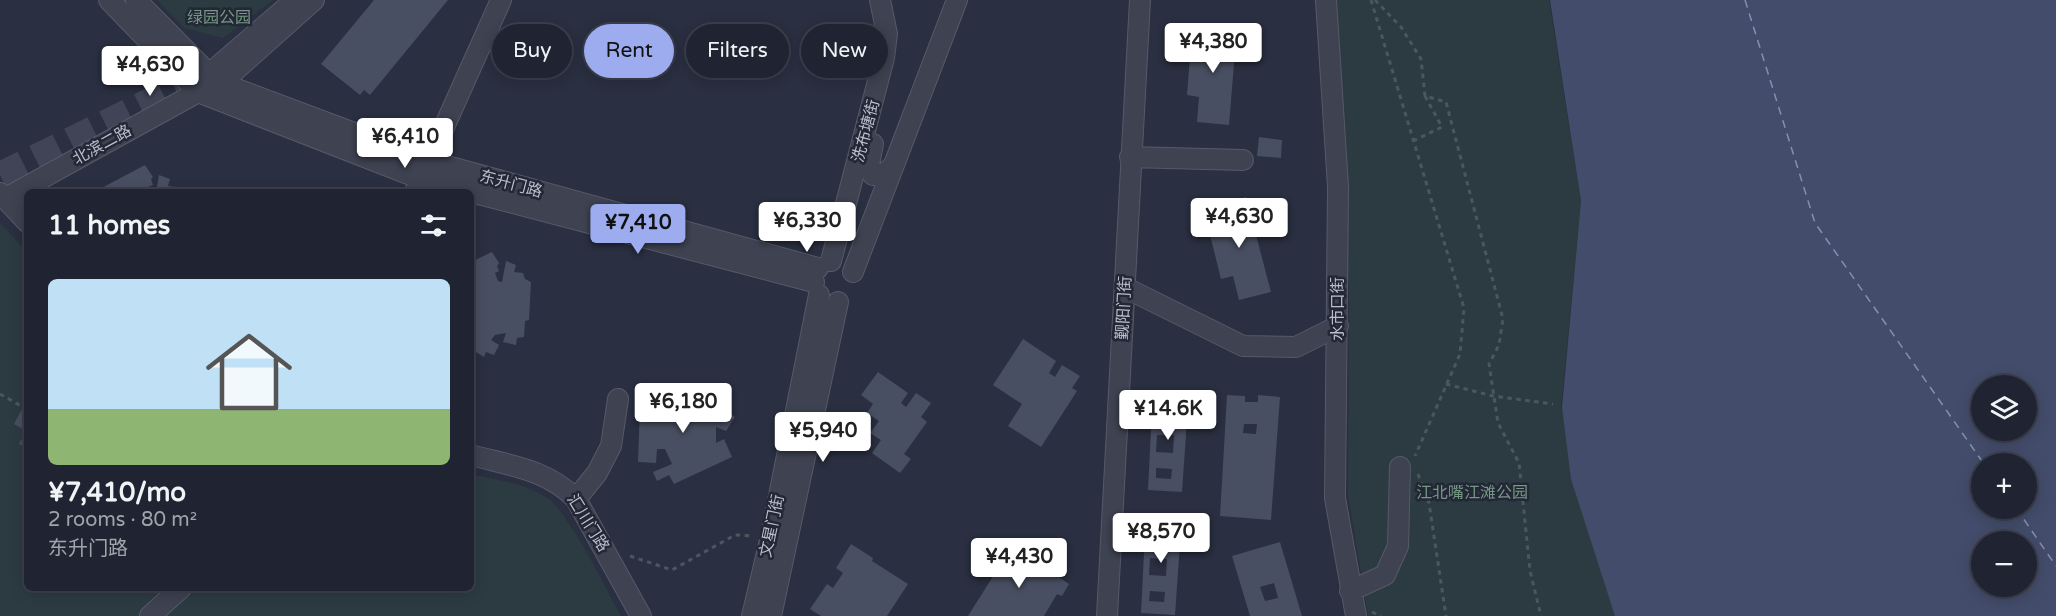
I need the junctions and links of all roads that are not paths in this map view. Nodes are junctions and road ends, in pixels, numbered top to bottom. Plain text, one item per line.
1 (109, 0) edge
2 (136, 0) edge
3 (295, 0) edge
4 (314, 0) edge
5 (501, 0) edge
6 (880, 0) edge
7 (957, 0) edge
8 (1140, 0) edge
9 (1326, 0) edge
10 (215, 79) junction
11 (198, 92) junction
12 (876, 96) junction
13 (1130, 157) junction
14 (1243, 160) dead end
15 (893, 166) junction
16 (422, 177) edge
17 (461, 189) edge
18 (470, 189) edge
19 (474, 190) edge
20 (474, 193) edge
21 (3, 195) edge
22 (24, 219) edge
23 (854, 272) junction
24 (820, 277) junction
25 (1126, 288) junction
26 (838, 302) junction
27 (1338, 326) junction
28 (618, 399) dead end
29 (474, 456) edge
30 (1410, 466) road end
31 (576, 499) junction
32 (178, 591) edge
33 (1350, 591) junction
34 (150, 616) edge
35 (641, 616) edge
36 (752, 616) edge
37 (771, 616) edge
38 (1107, 616) edge
39 (1356, 616) edge

1 - 11 street, 东升门路
2 - 10 street, 东升门路
3 - 10 street, 北滨二路
4 - 10 street, 北滨二路
5 - 16 street
6 - 12 street, 洗布塘街
7 - 15 street
8 - 13 street, 觐阳门街
9 - 27 street, 水市口街
10 - 11 street, 北滨二路
10 - 16 street, 东升门路
11 - 16 street, 东升门路
11 - 21 street, 北滨二路
12 - 15 street
12 - 24 street, 洗布塘街
13 - 14 street
13 - 25 street, 觐阳门街
15 - 23 street
16 - 17 street, 东升门路
16 - 18 street, 东升门路
19 - 24 street, 东升门路
20 - 24 street, 东升门路
21 - 22 street
23 - 24 street
23 - 26 street
24 - 26 street
24 - 36 street, 文星门街
25 - 27 street
25 - 38 street, 觐阳门街
26 - 37 street, 文星门街
27 - 33 street, 水市口街
28 - 31 street
29 - 31 street, 汇川门路
30 - 33 street
31 - 35 street, 汇川门路
32 - 34 street
33 - 39 street, 水市口街

